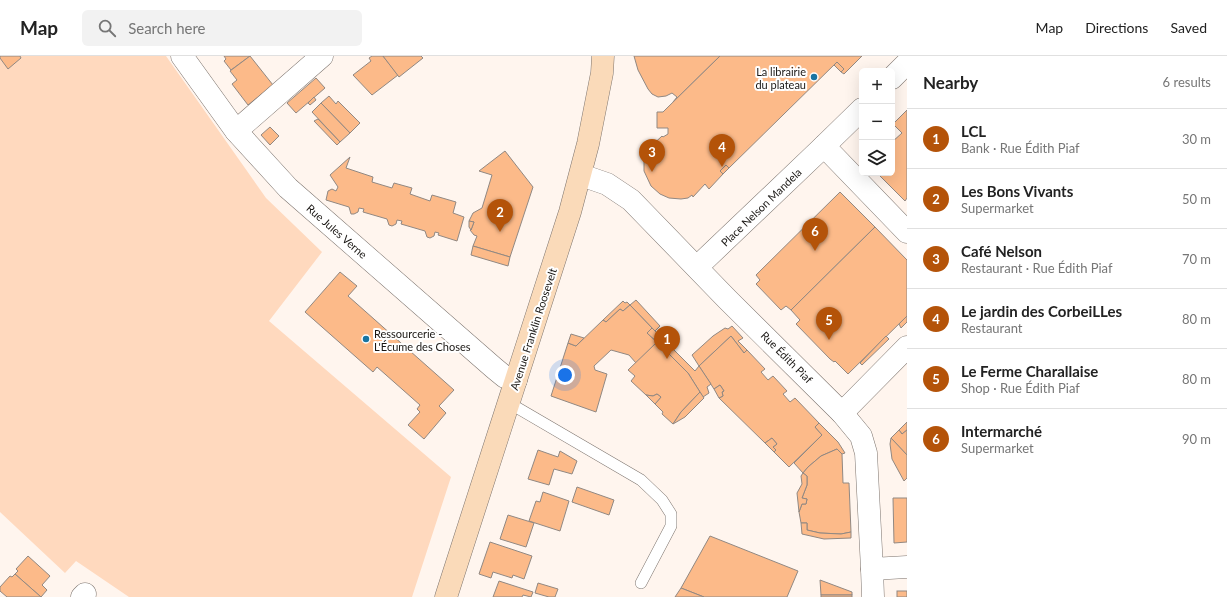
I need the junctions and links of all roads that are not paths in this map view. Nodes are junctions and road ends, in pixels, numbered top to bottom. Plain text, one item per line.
1 (182, 56) edge
2 (322, 56) edge
3 (603, 56) edge
4 (907, 63) edge
5 (895, 75) edge
6 (859, 111) edge
7 (236, 131) junction
8 (824, 146) junction
9 (581, 175) junction
10 (907, 232) edge
11 (697, 267) junction
12 (907, 348) edge
13 (516, 380) junction
14 (509, 403) junction
15 (842, 413) junction
16 (907, 567) edge
17 (872, 569) junction
18 (641, 583) dead end
19 (446, 597) edge
20 (873, 597) edge

1 - 7 street, Rue Jules Verne
2 - 7 street
3 - 9 main road, Avenue Franklin Roosevelt
4 - 5 street
6 - 8 street, Place Nelson Mandela
7 - 13 street, Rue Jules Verne
8 - 10 street
8 - 11 street, Place Nelson Mandela
9 - 11 street, Rue Édith Piaf
9 - 13 main road, Avenue Franklin Roosevelt
11 - 15 street, Rue Édith Piaf
12 - 15 street
13 - 14 main road, Avenue Franklin Roosevelt
14 - 18 lane
14 - 19 main road, Avenue Franklin Roosevelt
15 - 17 street, Rue Édith Piaf
16 - 17 street
17 - 20 street, Rue Édith Piaf

